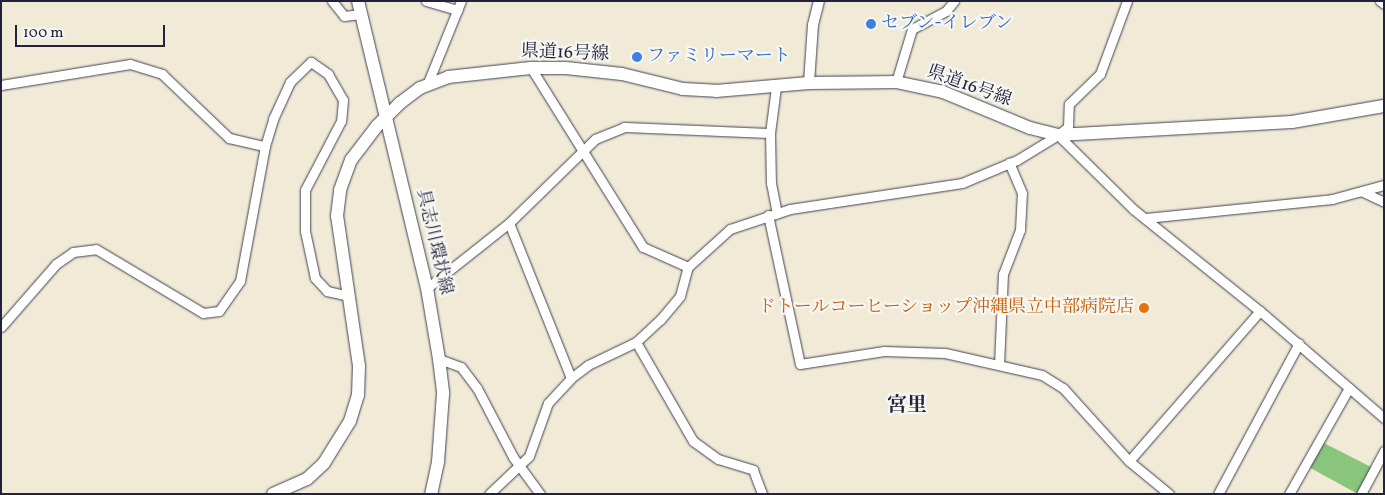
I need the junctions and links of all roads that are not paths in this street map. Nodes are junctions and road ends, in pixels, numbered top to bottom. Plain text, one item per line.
1 (332, 1) edge
2 (426, 1) edge
3 (819, 1) edge
4 (954, 1) edge
5 (1127, 1) edge
6 (1380, 1) edge
7 (1384, 4) edge
8 (460, 6) edge
9 (360, 8) edge
10 (531, 68) junction
11 (896, 82) junction
12 (809, 83) junction
13 (1, 85) edge
14 (427, 85) junction
15 (776, 87) junction
16 (1384, 106) edge
17 (386, 117) junction
18 (770, 133) junction
19 (1058, 135) junction
20 (265, 146) junction
21 (582, 152) junction
22 (1010, 163) junction
23 (1384, 185) edge
24 (1363, 192) junction
25 (1384, 202) edge
26 (772, 214) junction
27 (1146, 218) junction
28 (509, 223) junction
29 (688, 266) junction
30 (426, 288) junction
31 (349, 296) junction
32 (1260, 311) junction
33 (1, 327) edge
34 (636, 342) junction
35 (1298, 343) junction
36 (439, 359) junction
37 (999, 365) junction
38 (571, 378) junction
39 (1348, 388) junction
40 (1384, 418) edge
41 (1384, 451) edge
42 (1129, 461) junction
43 (520, 467) junction
44 (273, 494) edge
45 (431, 494) edge
46 (489, 494) edge
47 (540, 494) edge
48 (762, 494) edge
49 (1169, 494) edge
50 (1218, 494) edge
51 (1289, 494) edge
52 (1361, 494) edge

1 - 9 street
2 - 8 street
3 - 12 street
4 - 11 street
5 - 19 street
6 - 7 street
8 - 14 street
9 - 17 main road, 具志川環状線
10 - 14 main road, 県道16号線
10 - 15 main road, 県道16号線
10 - 21 street
11 - 12 main road, 県道16号線
11 - 19 main road, 県道16号線
12 - 15 main road, 県道16号線
13 - 20 street
14 - 17 main road, 県道16号線
15 - 18 street
16 - 19 main road, 県道16号線
17 - 30 main road, 具志川環状線
17 - 31 main road, 県道16号線
18 - 21 street
18 - 26 street
19 - 22 street
19 - 27 street
20 - 31 street
20 - 33 street
21 - 28 street
21 - 29 street
22 - 26 street
22 - 37 street
23 - 24 street
24 - 25 street
24 - 27 street
26 - 29 street
26 - 37 street
27 - 32 street
28 - 30 street
28 - 38 street
29 - 34 street
30 - 36 main road, 具志川環状線
31 - 44 main road, 県道16号線
32 - 35 street
32 - 42 street
34 - 38 street
34 - 48 street
35 - 39 street
35 - 50 street
36 - 43 street
36 - 45 main road, 具志川環状線
37 - 42 street
38 - 43 street
39 - 40 street
39 - 51 street
41 - 52 street
42 - 49 street
43 - 46 street
43 - 47 street

